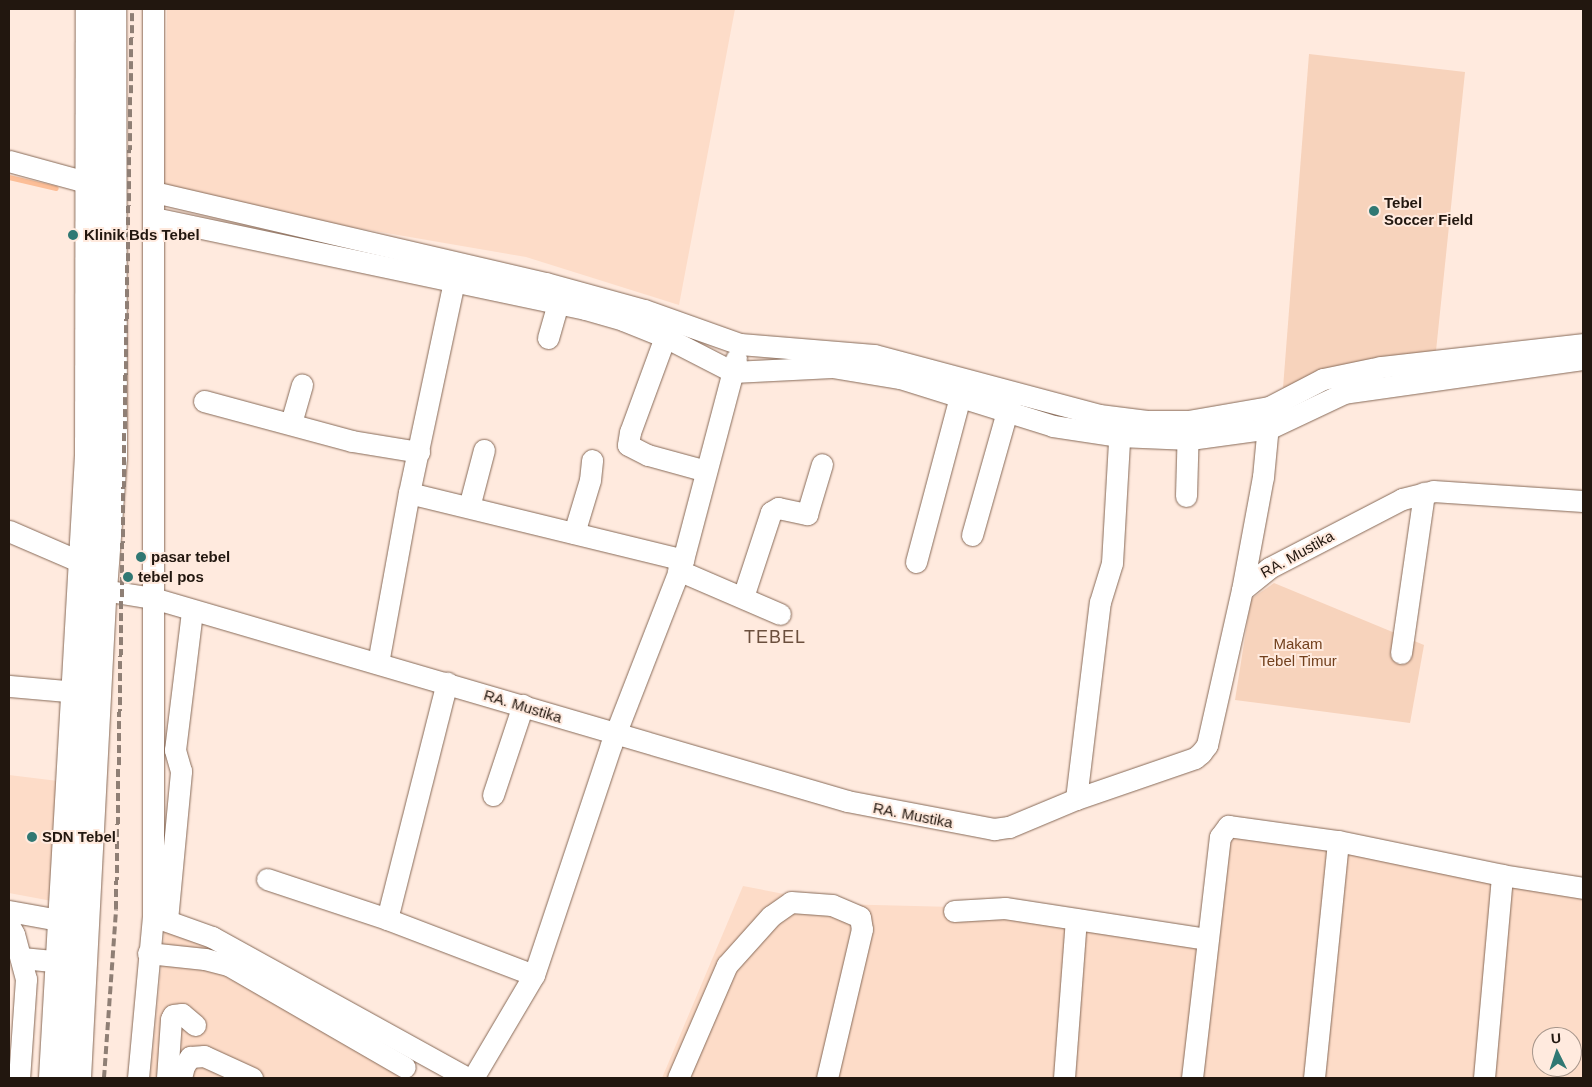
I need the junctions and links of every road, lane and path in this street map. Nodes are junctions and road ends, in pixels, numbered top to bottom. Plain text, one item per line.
1 (90, 9) edge
2 (112, 9) edge
3 (154, 9) edge
4 (9, 161) edge
5 (90, 183) junction
6 (154, 204) junction
7 (455, 270) junction
8 (564, 304) junction
9 (554, 337) dead end
10 (664, 338) junction
11 (1583, 344) edge
12 (736, 358) junction
13 (1583, 360) edge
14 (1383, 377) junction
15 (302, 386) dead end
16 (963, 387) junction
17 (204, 401) dead end
18 (1009, 403) junction
19 (1269, 419) junction
20 (291, 423) junction
21 (1120, 427) junction
22 (1189, 430) junction
23 (484, 450) dead end
24 (419, 452) junction
25 (592, 460) dead end
26 (822, 464) dead end
27 (706, 471) junction
28 (1424, 492) junction
29 (409, 493) junction
30 (1186, 496) dead end
31 (1583, 501) edge
32 (469, 508) junction
33 (9, 531) edge
34 (574, 533) junction
35 (972, 535) dead end
36 (916, 562) dead end
37 (83, 563) junction
38 (680, 565) junction
39 (103, 590) junction
40 (1242, 590) junction
41 (153, 598) junction
42 (743, 598) junction
43 (192, 610) junction
44 (780, 614) dead end
45 (1401, 653) dead end
46 (378, 664) junction
47 (446, 682) junction
48 (9, 686) edge
49 (76, 692) junction
50 (523, 705) junction
51 (614, 735) junction
52 (493, 795) dead end
53 (1076, 799) junction
54 (1338, 841) junction
55 (1502, 875) junction
56 (267, 879) dead end
57 (1583, 888) edge
58 (9, 911) edge
59 (954, 911) dead end
60 (160, 918) junction
61 (387, 919) junction
62 (1076, 919) junction
63 (75, 923) junction
64 (9, 925) edge
65 (1208, 939) junction
66 (148, 953) junction
67 (22, 958) junction
68 (72, 963) junction
69 (534, 975) junction
70 (195, 1025) dead end
71 (405, 1067) dead end
72 (19, 1078) edge
73 (53, 1078) edge
74 (77, 1078) edge
75 (138, 1078) edge
76 (167, 1078) edge
77 (181, 1078) edge
78 (252, 1078) edge
79 (467, 1078) edge
80 (473, 1078) edge
81 (678, 1078) edge
82 (827, 1078) edge
83 (1064, 1078) edge
84 (1192, 1078) edge
85 (1314, 1078) edge
86 (1484, 1078) edge

1 - 5 highway
2 - 39 highway
3 - 6 street
4 - 5 street
5 - 37 highway
6 - 7 street
6 - 41 street
7 - 8 street
7 - 12 street
7 - 24 street
8 - 9 street
8 - 10 street
10 - 12 street
10 - 27 street
11 - 14 street
12 - 16 street
12 - 16 street
12 - 27 street
13 - 14 street
14 - 19 street
15 - 20 street
16 - 18 street
16 - 36 street
17 - 20 street
18 - 21 street
18 - 35 street
19 - 22 street
19 - 40 street
20 - 24 street
21 - 22 street
21 - 53 street
22 - 30 street
23 - 32 street
24 - 29 street
25 - 34 street
26 - 42 street
27 - 38 street
28 - 31 street, RA. Mustika
28 - 40 street, RA. Mustika
28 - 45 street
29 - 32 street
29 - 46 street
32 - 34 street
33 - 37 street
34 - 38 street
37 - 49 highway
38 - 42 street
38 - 51 street
39 - 41 street, RA. Mustika
39 - 63 highway
40 - 53 street, RA. Mustika
41 - 43 street, RA. Mustika
41 - 60 street
42 - 44 street
43 - 46 street, RA. Mustika
43 - 60 street
46 - 47 street, RA. Mustika
47 - 50 street, RA. Mustika
47 - 61 street
48 - 49 street
49 - 63 highway
50 - 51 street, RA. Mustika
50 - 52 street
51 - 53 street, RA. Mustika
51 - 69 street
54 - 55 street
54 - 65 street
54 - 85 street
55 - 57 street
55 - 86 street
56 - 61 street
58 - 63 street
59 - 62 street
60 - 66 street
60 - 79 street
61 - 69 street
62 - 65 street
62 - 83 street
63 - 68 highway
64 - 67 street
65 - 84 street
66 - 71 street
66 - 75 street
67 - 68 street
67 - 72 street
68 - 73 highway
68 - 74 highway
69 - 80 street
70 - 76 street
77 - 78 street
81 - 82 street

